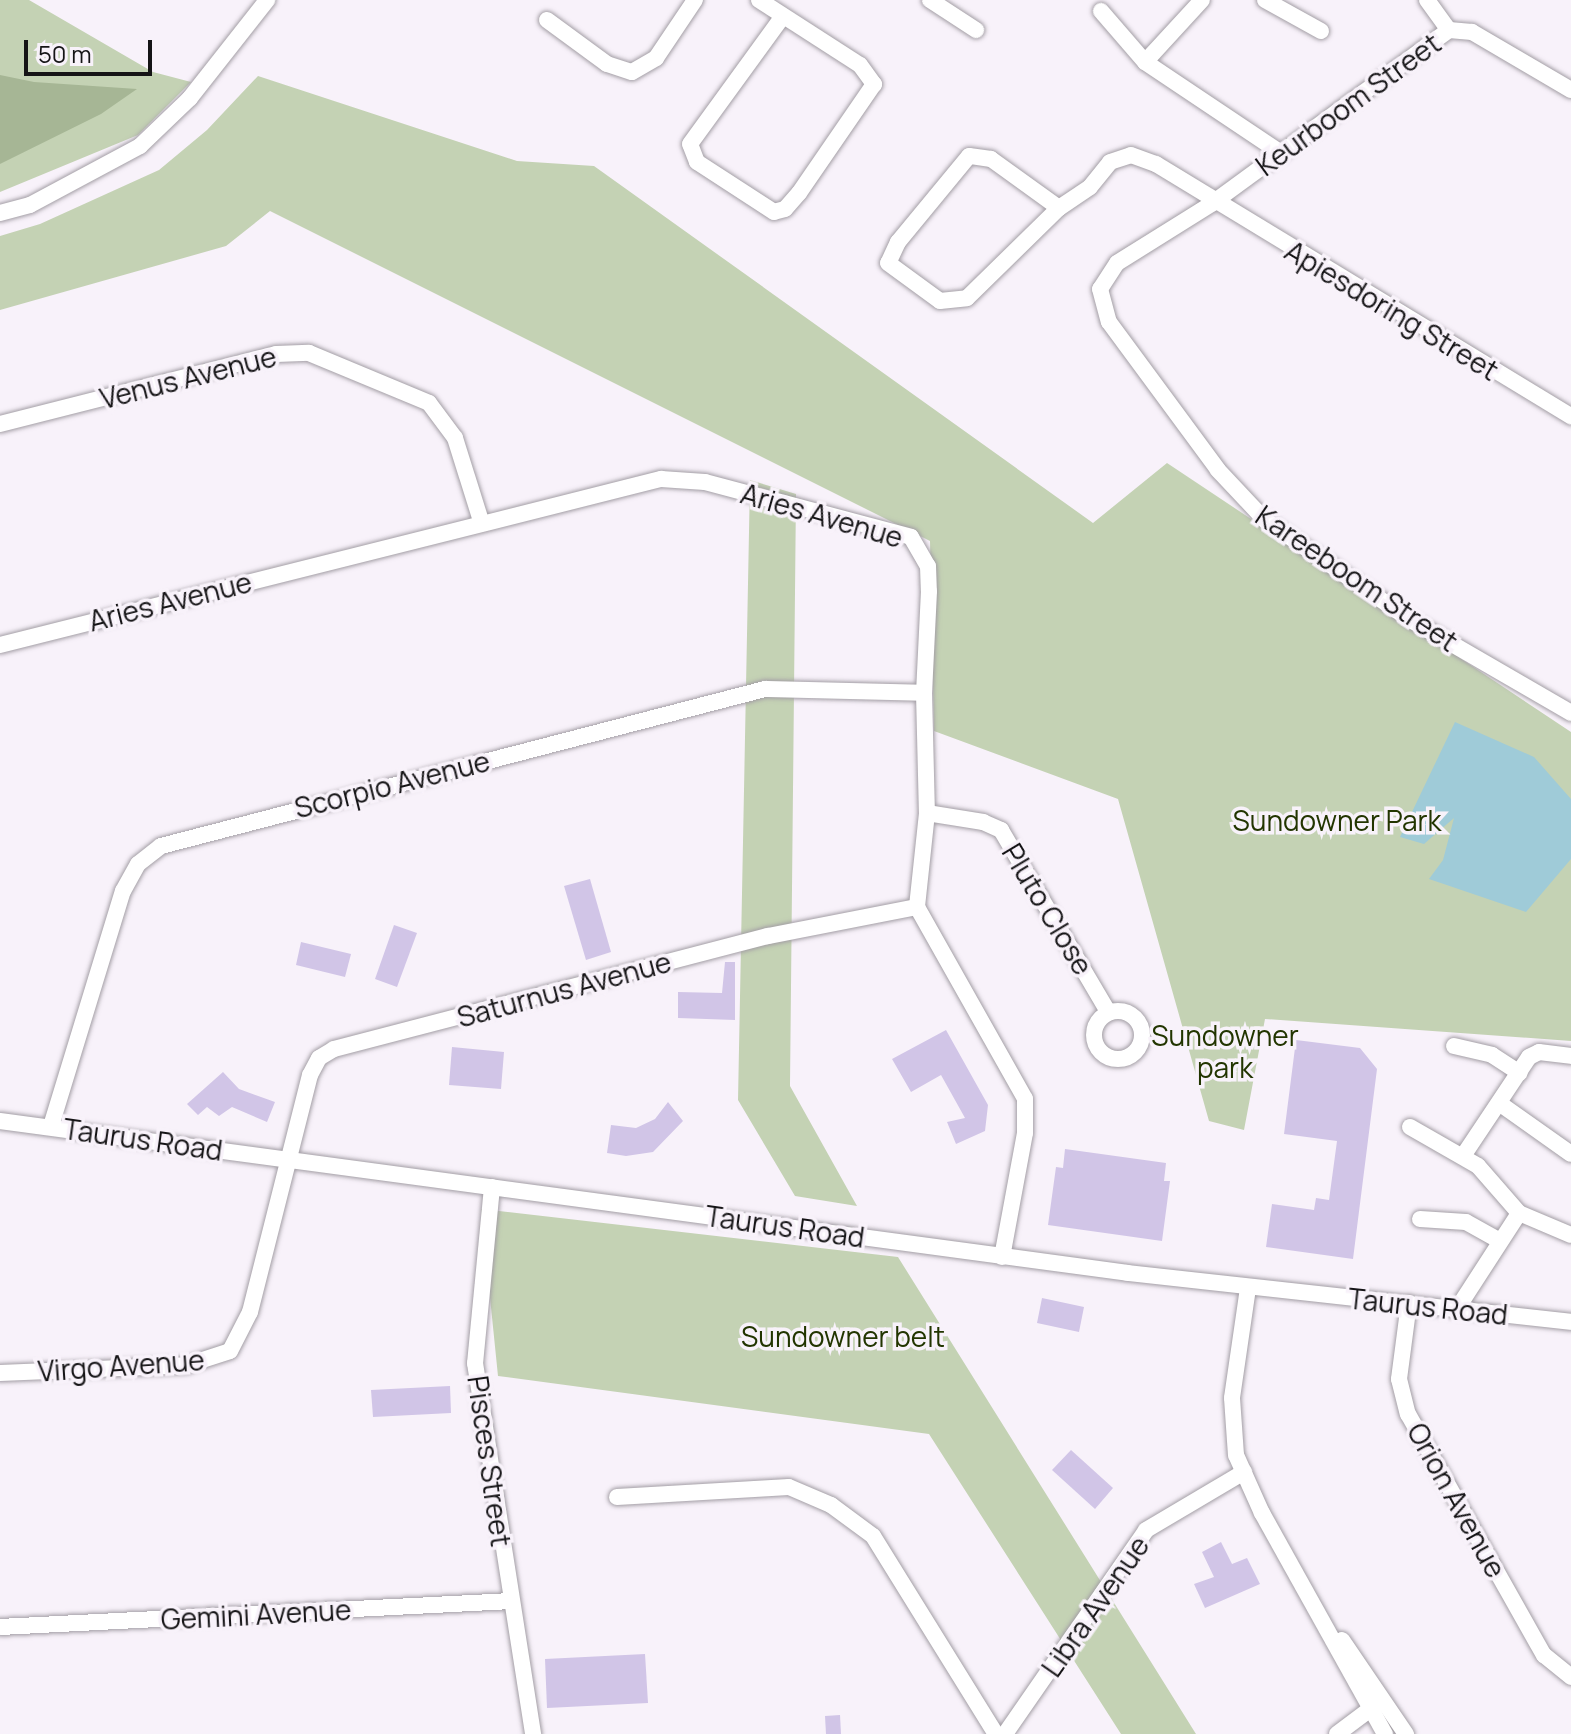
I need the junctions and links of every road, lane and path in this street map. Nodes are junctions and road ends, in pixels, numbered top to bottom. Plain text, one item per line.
1 (267, 0) edge
2 (695, 0) edge
3 (759, 0) edge
4 (930, 0) edge
5 (1202, 0) edge
6 (1265, 0) edge
7 (1427, 0) edge
8 (1101, 11) dead end
9 (783, 16) junction
10 (547, 20) dead end
11 (976, 30) dead end
12 (1449, 30) junction
13 (1321, 31) dead end
14 (1145, 62) junction
15 (1571, 90) edge
16 (1281, 153) junction
17 (1213, 203) junction
18 (1059, 208) junction
19 (0, 213) edge
20 (1571, 416) edge
21 (0, 424) edge
22 (481, 521) junction
23 (0, 645) edge
24 (924, 693) junction
25 (1571, 713) edge
26 (927, 813) junction
27 (917, 907) junction
28 (1109, 1013) dead end
29 (1454, 1046) dead end
30 (1571, 1056) edge
31 (1520, 1073) junction
32 (1499, 1103) junction
33 (0, 1121) edge
34 (51, 1126) junction
35 (1410, 1127) dead end
36 (1571, 1154) edge
37 (1463, 1156) junction
38 (291, 1160) junction
39 (492, 1187) junction
40 (1519, 1213) junction
41 (1420, 1219) dead end
42 (1571, 1235) edge
43 (1500, 1241) junction
44 (1002, 1257) junction
45 (1248, 1288) junction
46 (1409, 1303) junction
47 (1457, 1309) junction
48 (1571, 1322) edge
49 (0, 1373) edge
50 (1244, 1472) junction
51 (617, 1497) dead end
52 (511, 1601) junction
53 (0, 1627) edge
54 (1571, 1677) edge
55 (1376, 1704) junction
56 (533, 1734) edge
57 (996, 1734) edge
58 (1005, 1734) edge
59 (1337, 1734) edge
60 (1385, 1734) edge
61 (1406, 1734) edge

1 - 19 street
2 - 10 street
3 - 9 street
4 - 11 street
5 - 14 street
6 - 13 street
7 - 12 street
8 - 14 street
9 - 9 street
12 - 15 street, Keurboom Street
12 - 16 street, Keurboom Street
14 - 16 street
16 - 17 street, Keurboom Street
17 - 18 street, Apiesdoring Street
17 - 20 street, Apiesdoring Street
17 - 25 street, Kareeboom Street
18 - 18 street
21 - 22 street, Venus Avenue
22 - 23 street, Aries Avenue
22 - 24 street, Aries Avenue
24 - 26 street, Aries Avenue
24 - 34 street, Scorpio Avenue
26 - 27 street, Aries Avenue
26 - 28 street, Pluto Close
27 - 38 street, Saturnus Avenue
27 - 44 street
29 - 31 street
30 - 31 street
31 - 32 street
32 - 36 street
32 - 37 street
33 - 34 street, Taurus Road
34 - 38 street, Taurus Road
35 - 37 street
37 - 40 street
38 - 39 street, Taurus Road
38 - 49 street, Virgo Avenue
39 - 44 street, Taurus Road
39 - 52 street, Pisces Street
40 - 42 street
40 - 43 street
41 - 43 street
43 - 47 street
44 - 45 street, Taurus Road
45 - 46 street, Taurus Road
45 - 50 street
46 - 47 street, Taurus Road
46 - 54 street, Orion Avenue
47 - 48 street, Taurus Road
50 - 55 street
50 - 58 street, Libra Avenue
51 - 57 street
52 - 53 street, Gemini Avenue
52 - 56 street, Pisces Street
55 - 59 street
55 - 60 street
55 - 61 street

